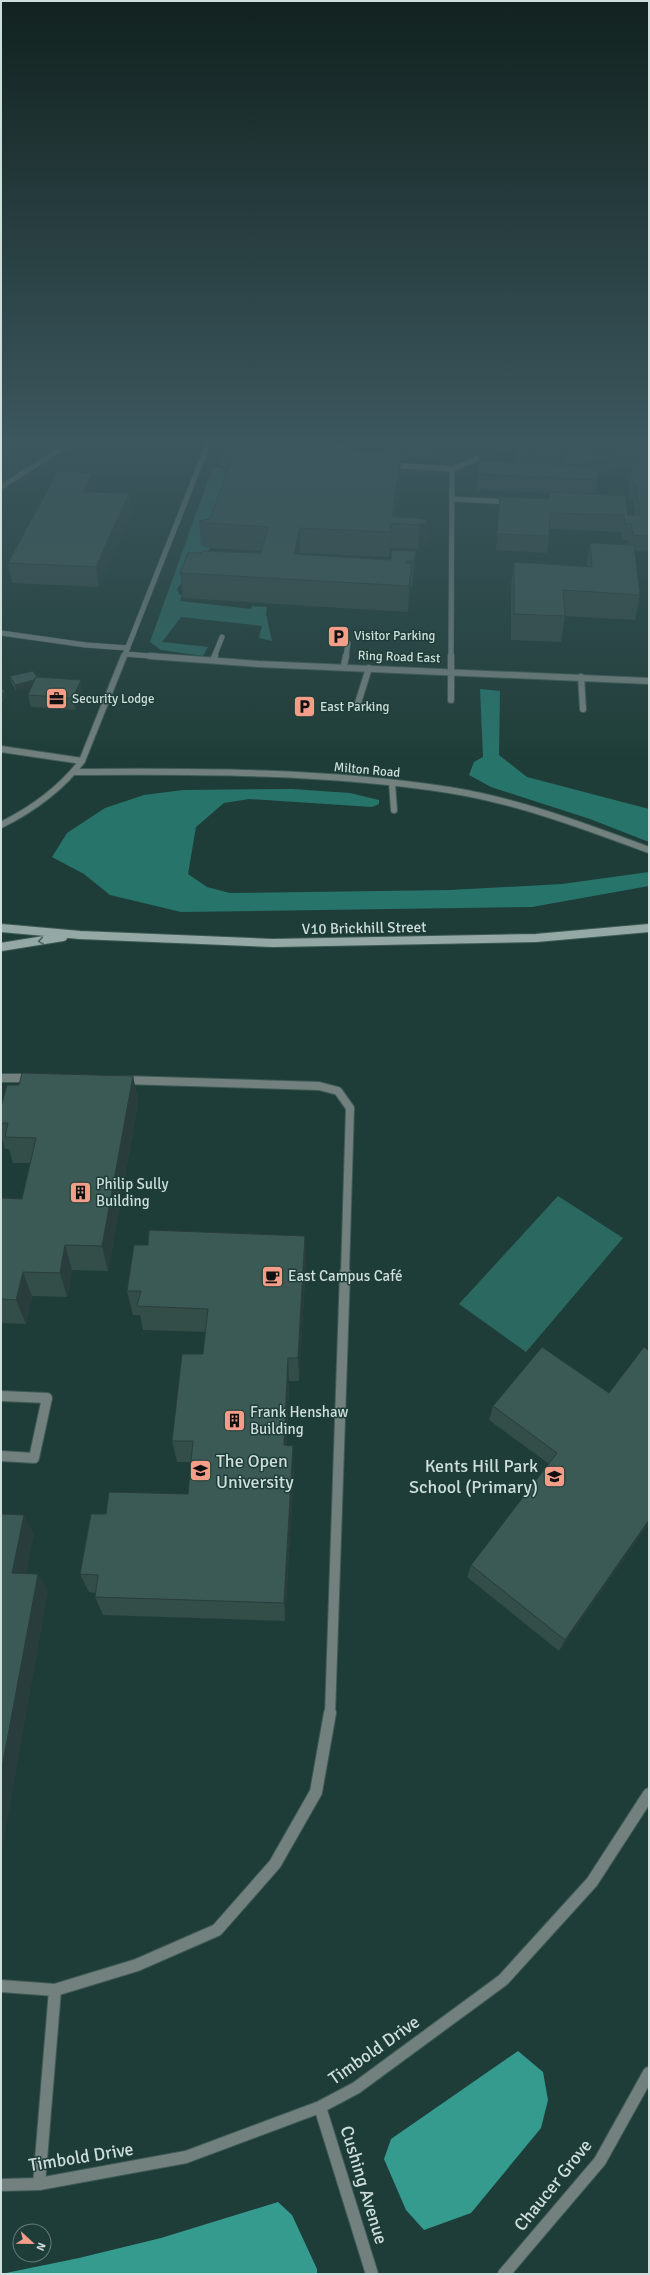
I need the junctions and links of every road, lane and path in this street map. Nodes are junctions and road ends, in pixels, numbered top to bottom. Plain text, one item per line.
1 (166, 550) edge
2 (452, 550) edge
3 (1, 633) edge
4 (222, 637) dead end
5 (348, 643) dead end
6 (128, 648) junction
7 (125, 654) junction
8 (213, 660) junction
9 (344, 666) junction
10 (369, 668) junction
11 (450, 670) junction
12 (581, 677) junction
13 (649, 680) edge
14 (451, 700) dead end
15 (358, 704) dead end
16 (583, 709) dead end
17 (1, 750) edge
18 (82, 761) junction
19 (75, 772) junction
20 (392, 783) junction
21 (394, 810) dead end
22 (11, 820) junction
23 (1, 825) edge
24 (1, 831) edge
25 (649, 850) edge
26 (1, 928) edge
27 (649, 928) edge
28 (80, 935) junction
29 (1, 947) edge
30 (1, 1078) edge
31 (39, 1078) edge
32 (116, 1080) edge
33 (1, 1396) edge
34 (1, 1456) edge
35 (649, 1794) edge
36 (1, 1986) edge
37 (55, 1990) junction
38 (649, 2073) edge
39 (320, 2106) junction
40 (39, 2184) junction
41 (1, 2185) edge
42 (372, 2274) edge
43 (504, 2274) edge

1 - 6 street
2 - 11 street
3 - 6 street
4 - 8 street
5 - 9 street
6 - 7 street
7 - 8 street, Ring Road East
7 - 18 street
8 - 9 street, Ring Road East
9 - 10 street, Ring Road East
10 - 11 street, Ring Road East
10 - 15 street
11 - 12 street, Ring Road East
11 - 14 street
12 - 13 street, Ring Road East
12 - 16 street
17 - 18 street
18 - 19 street
19 - 20 street, Milton Road
19 - 22 street
20 - 21 street
20 - 25 street, Milton Road
22 - 23 street
22 - 24 street
26 - 28 street, V10 Brickhill Street
27 - 28 street, V10 Brickhill Street
28 -> 29 street, V10 Brickhill Street
30 - 31 street
32 - 37 street
33 - 34 street
35 - 39 street, Timbold Drive
36 - 37 street
37 - 40 street
38 - 43 street, Chaucer Grove
39 - 40 street, Timbold Drive
39 - 42 street, Cushing Avenue
40 - 41 street, Timbold Drive

